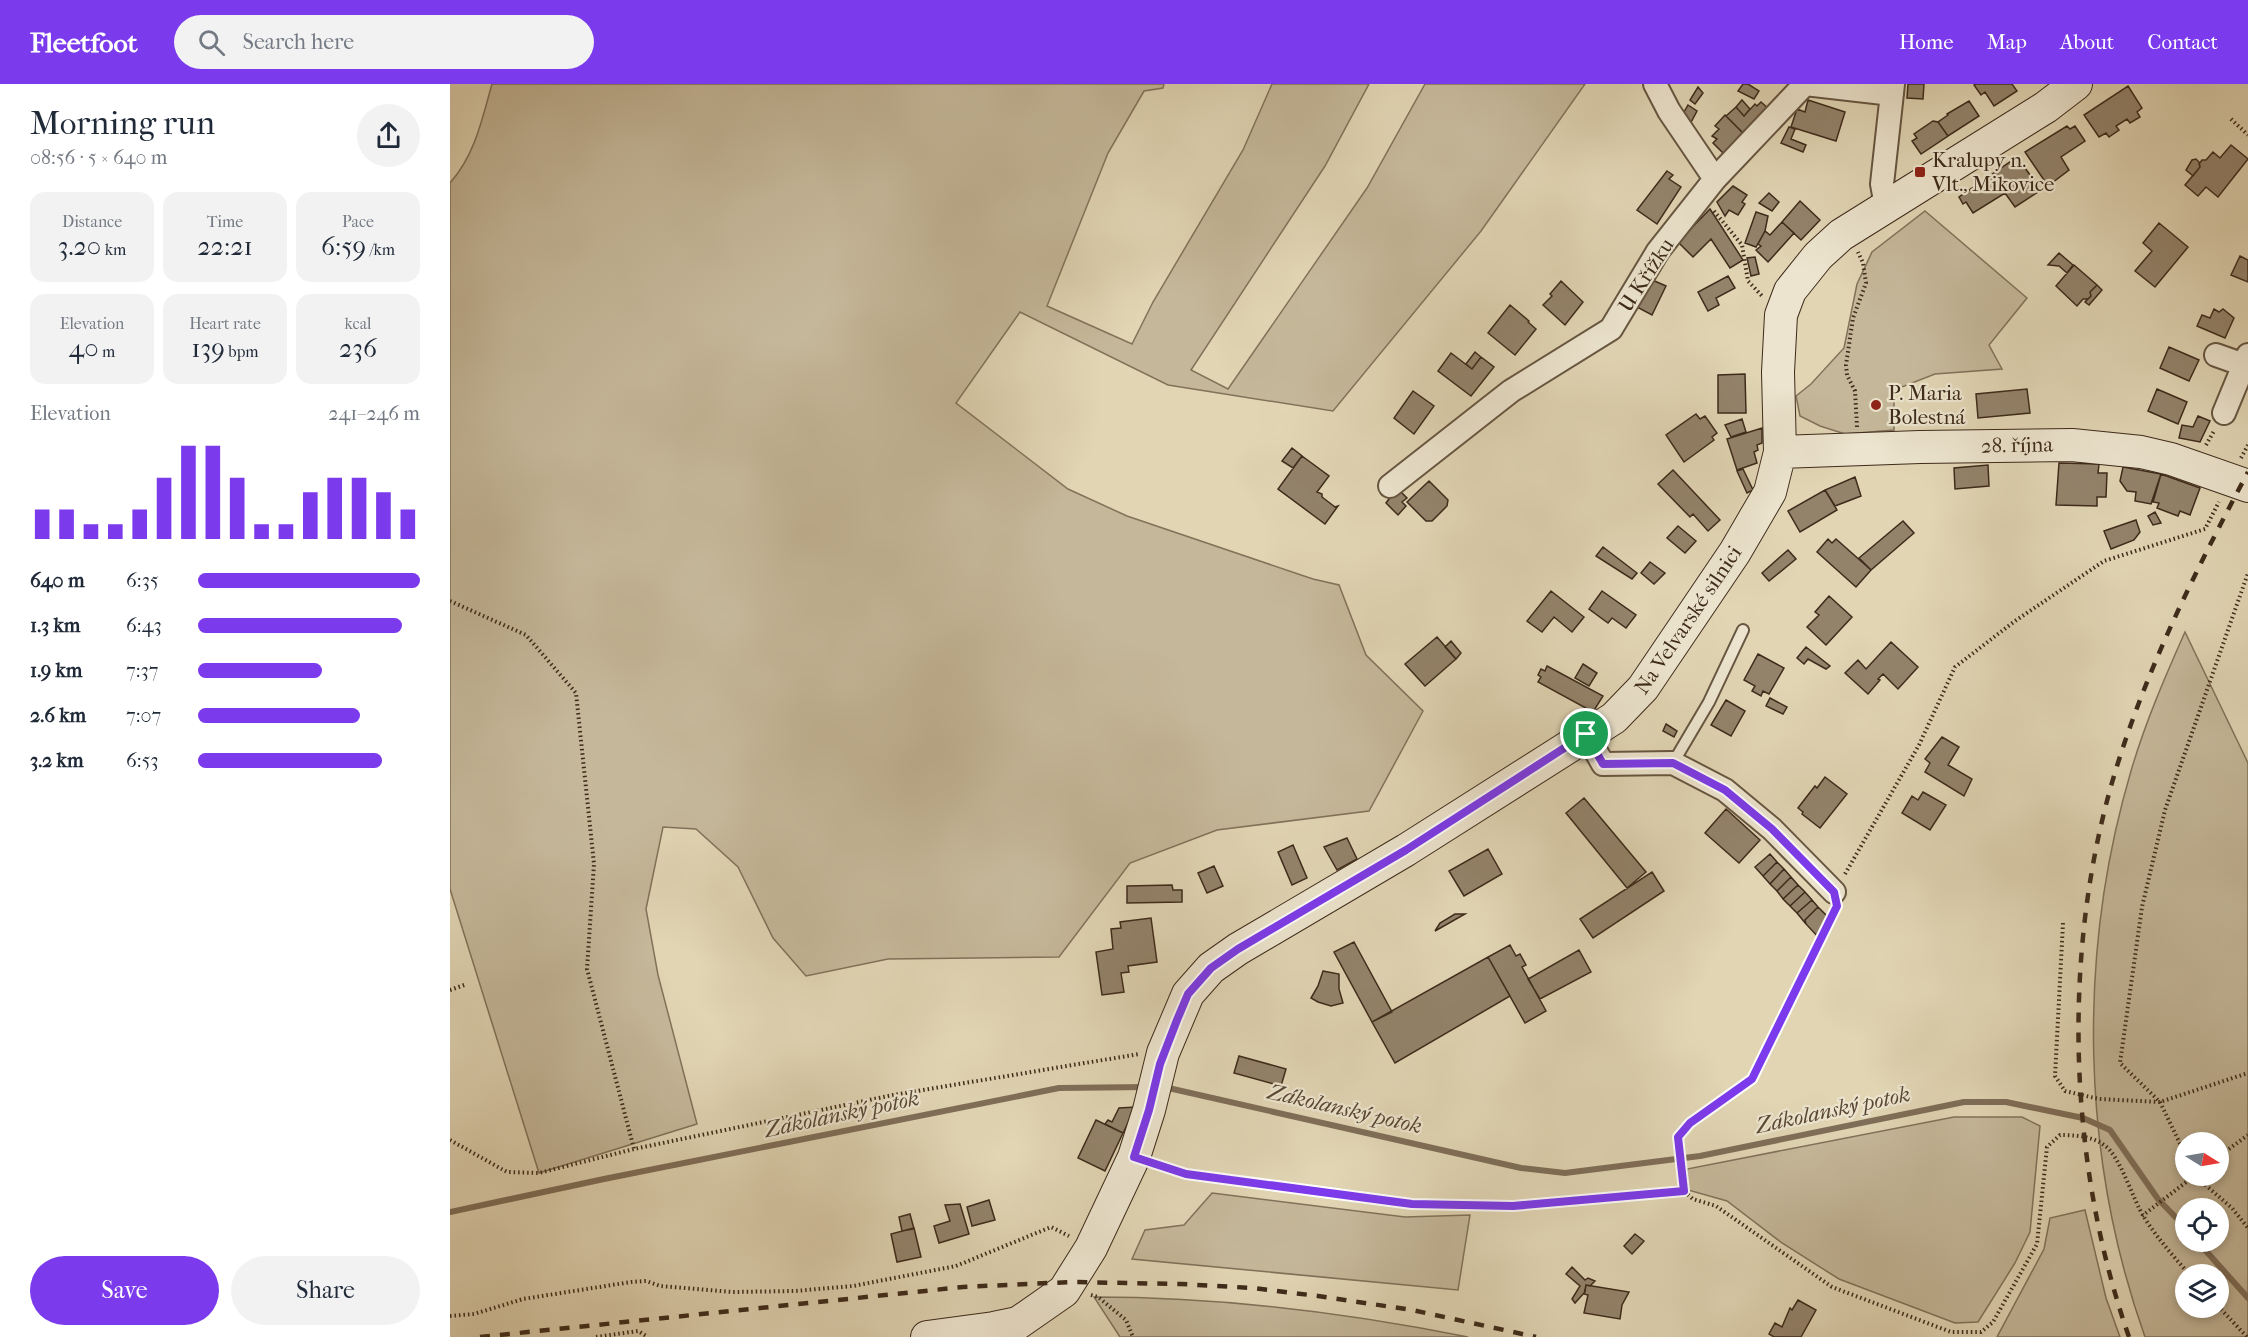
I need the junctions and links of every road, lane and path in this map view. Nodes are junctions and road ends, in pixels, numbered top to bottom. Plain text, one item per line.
1 (1655, 84) edge
2 (2076, 84) edge
3 (1892, 89) edge
4 (2231, 119) dead end
5 (2248, 135) edge
6 (1708, 187) junction
7 (1886, 206) junction
8 (1855, 245) dead end
9 (1781, 315) junction
10 (2216, 355) dead end
11 (2246, 360) edge
12 (2224, 413) joint
13 (1858, 435) dead end
14 (1780, 452) junction
15 (2201, 453) dead end
16 (2239, 483) edge
17 (1390, 486) dead end
18 (2248, 573) edge
19 (450, 601) edge
20 (1743, 630) dead end
21 (1586, 734) junction
22 (1673, 763) junction
23 (1834, 892) junction
24 (2063, 922) dead end
25 (467, 984) dead end
26 (450, 990) edge
27 (1162, 1058) junction
28 (2248, 1073) edge
29 (2160, 1102) junction
30 (2175, 1133) edge
31 (2248, 1135) edge
32 (450, 1140) edge
33 (634, 1149) junction
34 (2229, 1149) edge
35 (1134, 1157) junction
36 (2181, 1186) edge
37 (2206, 1186) edge
38 (1684, 1191) junction
39 (2142, 1216) junction
40 (2248, 1228) edge
41 (1091, 1248) junction
42 (2180, 1264) edge
43 (1064, 1291) junction
44 (450, 1316) edge
45 (2229, 1318) edge
46 (1982, 1335) edge
47 (596, 1337) edge
48 (648, 1337) edge
49 (927, 1337) edge
50 (1133, 1337) edge
51 (2247, 1337) edge

1 - 6 street
2 - 7 main road, Na Velvarské silnici
3 - 6 street, U Křížku
3 - 7 street, U Křížku
4 - 5 path
6 - 9 path
6 - 17 street, U Křížku
7 - 9 main road, Na Velvarské silnici
8 - 13 path
9 - 14 main road, Na Velvarské silnici
10 - 11 street
11 - 12 street
12 - 15 path
14 - 16 main road, 28. října
14 - 21 main road, Na Velvarské silnici
16 - 23 path
18 - 29 path
19 - 33 path
20 - 22 lane
21 - 22 street
21 - 27 main road, Na Velvarské silnici
22 - 23 street
23 - 38 path
24 - 29 path
25 - 26 path
27 - 33 path
27 - 35 main road, Na Velvarské silnici
28 - 29 path
29 - 30 path
31 - 34 path
32 - 33 path
35 - 38 path
35 - 41 main road, Na Velvarské silnici
36 - 39 path
37 - 40 path
38 - 46 path
39 - 42 path
39 - 46 path
41 - 43 main road, Na Velvarské silnici
41 - 44 path
43 - 49 main road, Na Velvarské silnici
43 - 50 path
45 - 51 path
47 - 48 path

